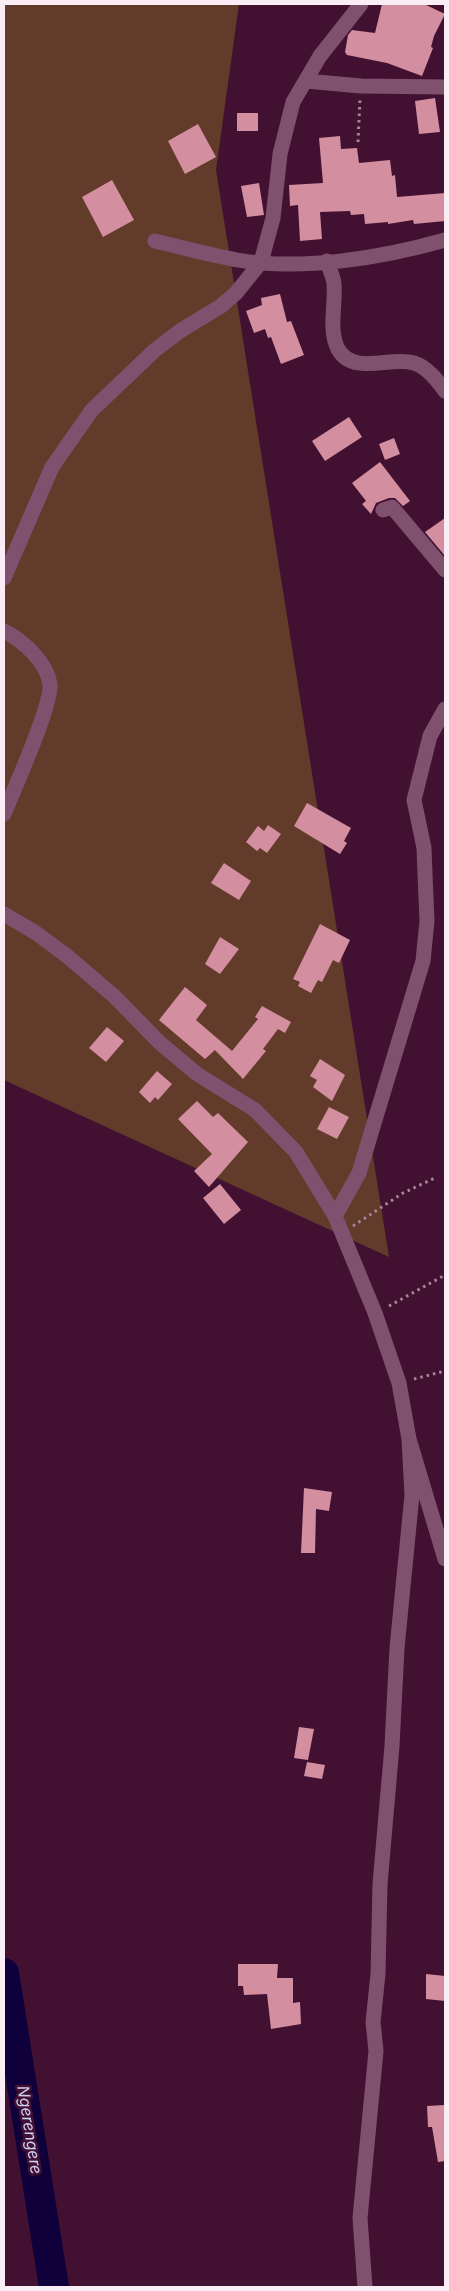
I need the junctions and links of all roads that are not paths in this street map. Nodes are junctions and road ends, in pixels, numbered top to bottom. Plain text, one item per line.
1 (361, 4) edge
2 (306, 81) junction
3 (445, 87) edge
4 (445, 240) edge
5 (155, 241) dead end
6 (327, 261) junction
7 (261, 262) junction
8 (445, 390) edge
9 (383, 510) dead end
10 (445, 570) edge
11 (4, 578) edge
12 (4, 631) edge
13 (445, 709) edge
14 (4, 814) edge
15 (4, 914) edge
16 (334, 1216) junction
17 (409, 1439) junction
18 (445, 1559) edge
19 (366, 2287) edge

1 - 2 street
2 - 3 street
2 - 7 street
4 - 6 street
5 - 7 street
6 - 7 street
6 - 8 street
7 - 11 street
9 - 10 street
12 - 14 street
13 - 16 street
15 - 16 street
16 - 17 street
17 - 18 street
17 - 19 street

